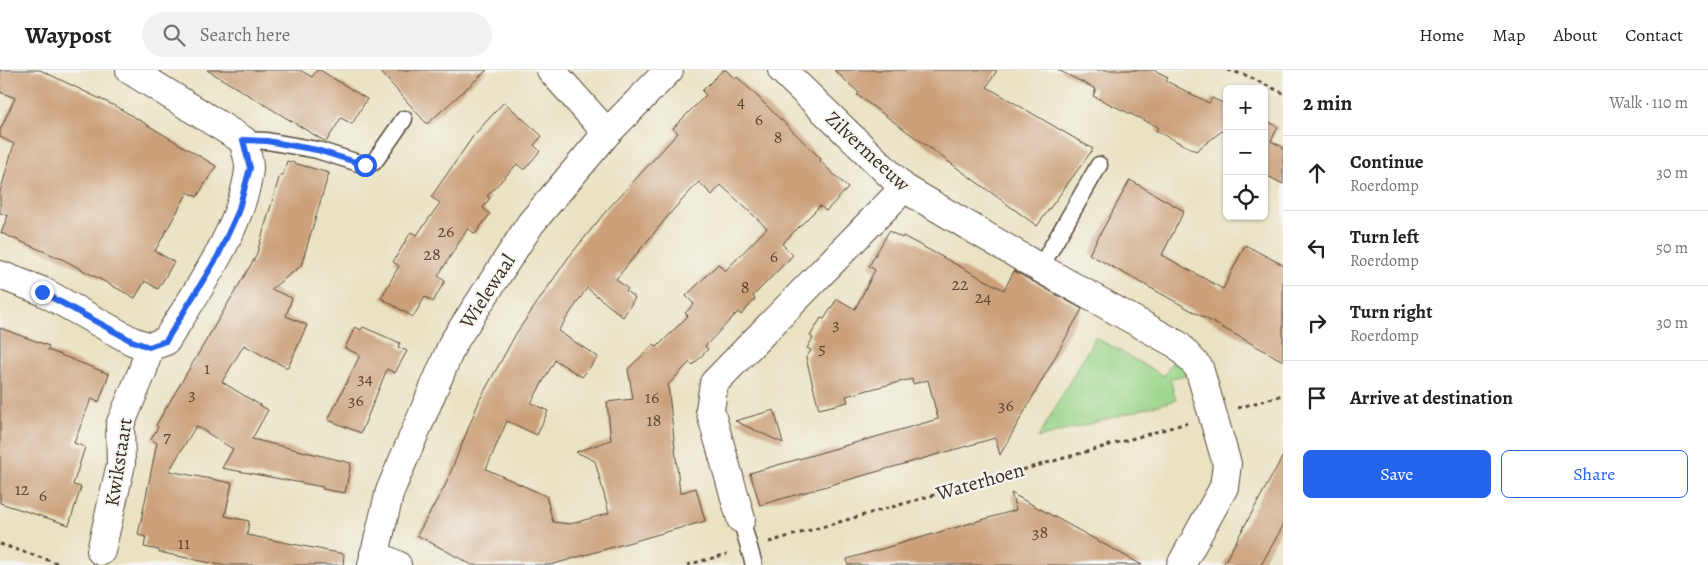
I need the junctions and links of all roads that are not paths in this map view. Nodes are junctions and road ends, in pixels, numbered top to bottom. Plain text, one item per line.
1 (130, 70) edge
2 (551, 70) edge
3 (669, 70) edge
4 (782, 70) edge
5 (404, 119) dead end
6 (607, 132) junction
7 (243, 140) junction
8 (1099, 166) dead end
9 (904, 188) junction
10 (1040, 268) junction
11 (0, 275) edge
12 (149, 347) junction
13 (741, 519) joint
14 (102, 551) dead end
15 (381, 561) edge
16 (754, 565) edge
17 (1181, 565) edge

1 - 7 street
2 - 6 street
3 - 6 street, Wielewaal
4 - 9 street, Zilvermeeuw
5 - 7 lane
6 - 15 street, Wielewaal
7 - 12 street
8 - 10 lane
9 - 10 street, Zilvermeeuw
9 - 13 street
10 - 17 street, Zilvermeeuw
11 - 12 street
12 - 14 street, Kwikstaart
13 - 16 lane

